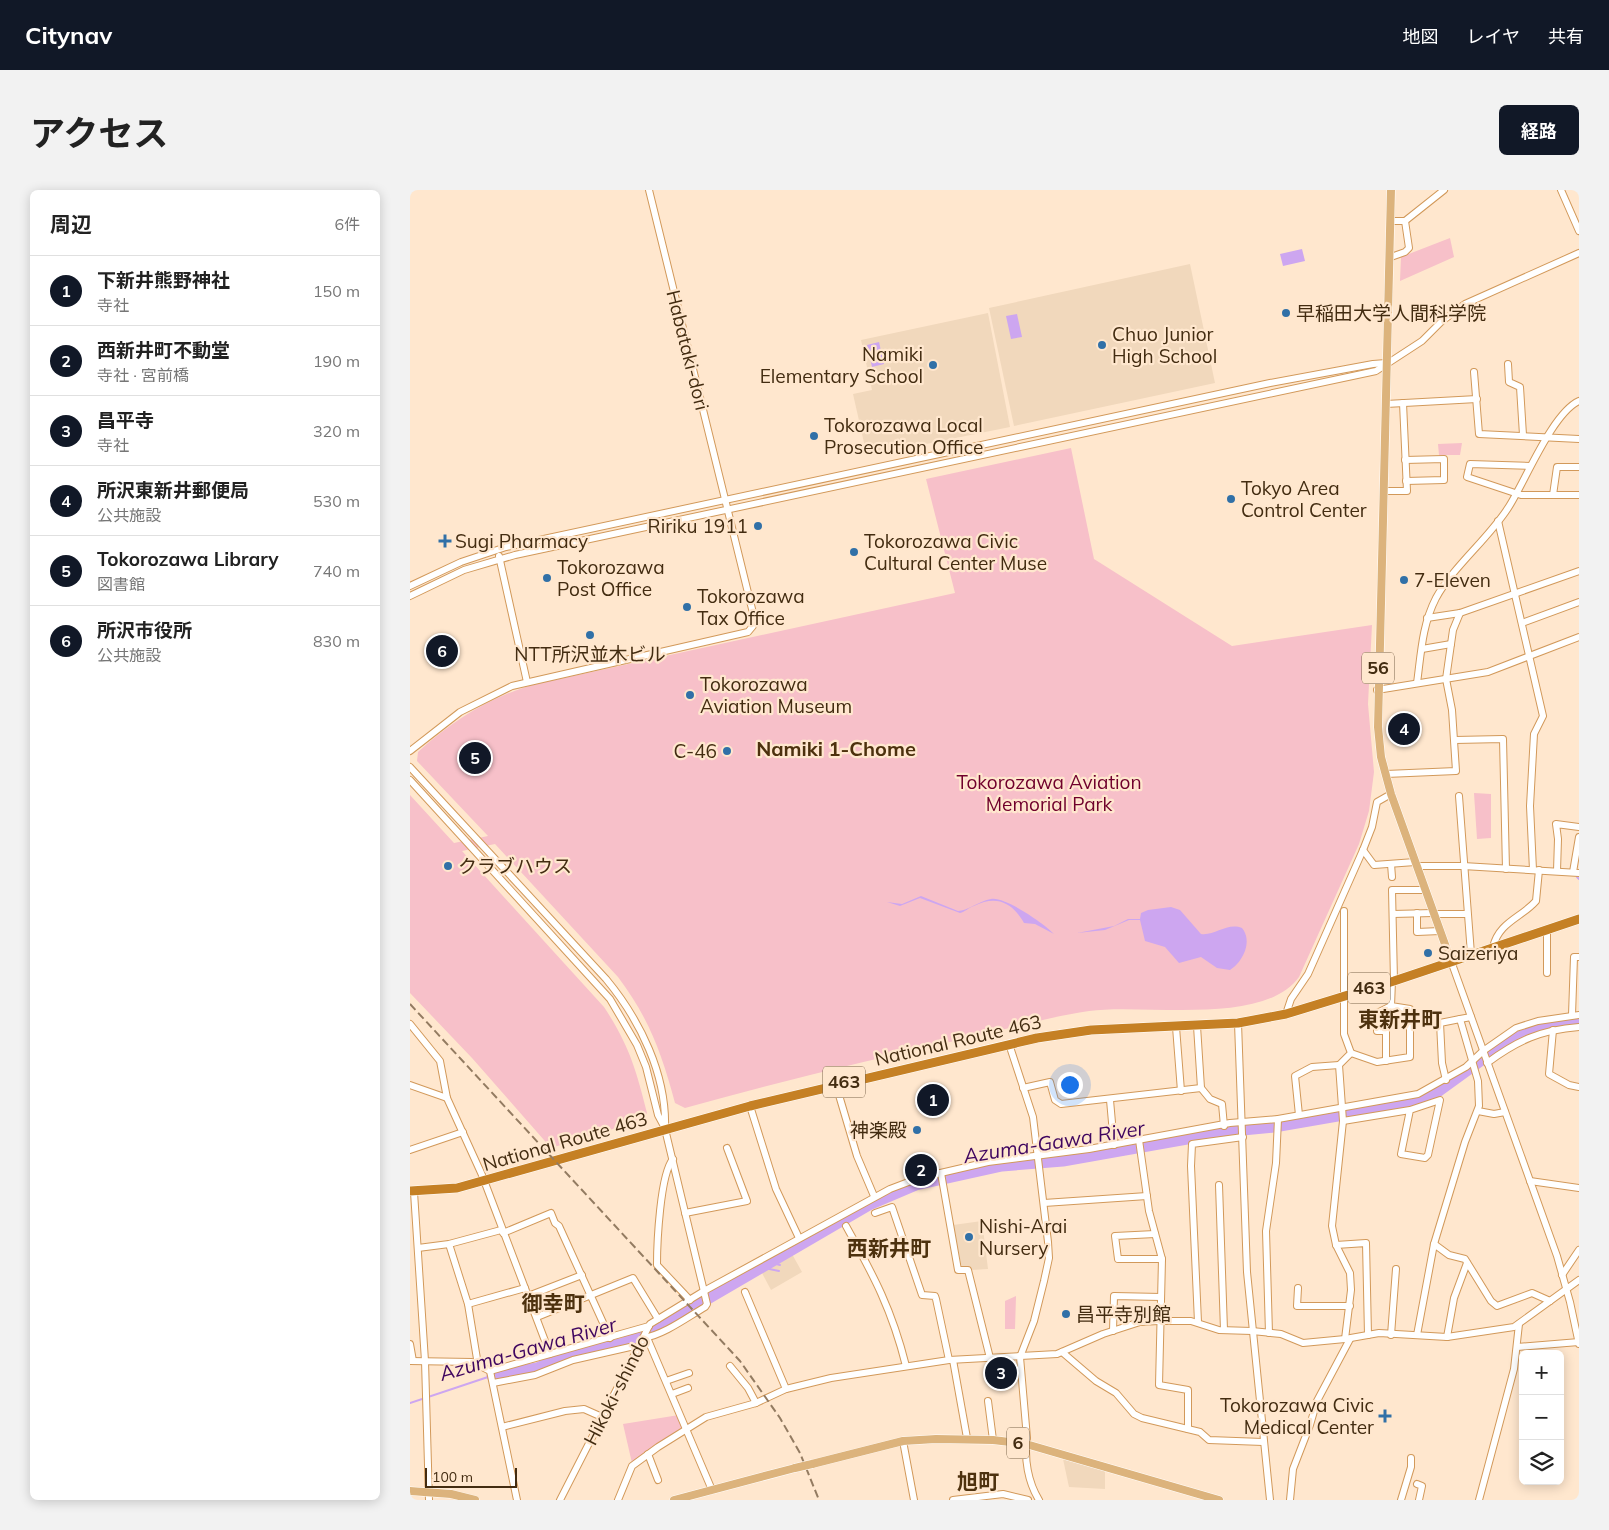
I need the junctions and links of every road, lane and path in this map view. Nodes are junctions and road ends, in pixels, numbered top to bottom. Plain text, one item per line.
1 (649, 190) edge
2 (1391, 190) edge
3 (1444, 190) edge
4 (1561, 190) edge
5 (1391, 221) junction
6 (1406, 221) junction
7 (1579, 231) edge
8 (1579, 253) edge
9 (1391, 257) junction
10 (1387, 363) junction
11 (1508, 364) dead end
12 (1474, 372) dead end
13 (1477, 399) junction
14 (1579, 401) edge
15 (1403, 403) junction
16 (1386, 404) junction
17 (1523, 435) junction
18 (1579, 438) edge
19 (1547, 439) junction
20 (1405, 460) junction
21 (1530, 466) junction
22 (1579, 467) edge
23 (1406, 481) junction
24 (1384, 491) junction
25 (1515, 494) junction
26 (1579, 495) edge
27 (1554, 496) junction
28 (726, 499) junction
29 (729, 510) junction
30 (1498, 521) junction
31 (497, 550) junction
32 (500, 558) junction
33 (1579, 570) edge
34 (410, 586) edge
35 (1514, 594) junction
36 (410, 596) edge
37 (1579, 602) edge
38 (1460, 612) junction
39 (1427, 618) junction
40 (1522, 624) junction
41 (1579, 637) edge
42 (1451, 644) junction
43 (1422, 649) junction
44 (1529, 656) junction
45 (1446, 679) junction
46 (527, 682) junction
47 (1417, 683) junction
48 (1377, 690) junction
49 (1454, 740) junction
50 (410, 751) edge
51 (410, 767) edge
52 (1386, 774) junction
53 (410, 780) edge
54 (1391, 794) junction
55 (1459, 796) dead end
56 (1579, 827) edge
57 (1579, 837) edge
58 (1363, 850) junction
59 (1391, 864) junction
60 (1416, 864) junction
61 (1463, 866) junction
62 (1506, 869) junction
63 (1536, 870) junction
64 (1557, 871) junction
65 (1576, 873) edge
66 (1392, 877) dead end
67 (1425, 890) junction
68 (1344, 911) dead end
69 (1417, 913) junction
70 (1393, 914) junction
71 (1434, 914) junction
72 (1466, 914) junction
73 (1579, 919) edge
74 (1547, 930) junction
75 (1440, 931) junction
76 (1494, 947) junction
77 (1471, 954) junction
78 (1579, 957) edge
79 (1451, 961) junction
80 (1547, 973) dead end
81 (1393, 981) junction
82 (1343, 996) junction
83 (1391, 1006) junction
84 (1286, 1014) junction
85 (1575, 1015) edge
86 (1471, 1017) junction
87 (1460, 1019) junction
88 (1238, 1023) junction
89 (410, 1024) edge
90 (1197, 1026) junction
91 (1176, 1027) junction
92 (1579, 1027) edge
93 (1554, 1030) junction
94 (1009, 1044) junction
95 (1483, 1052) junction
96 (1350, 1053) junction
97 (1386, 1061) junction
98 (1473, 1062) junction
99 (1487, 1062) junction
100 (1339, 1065) junction
101 (1446, 1080) junction
102 (836, 1084) junction
103 (410, 1085) edge
104 (1579, 1087) edge
105 (1023, 1088) junction
106 (1201, 1088) junction
107 (1181, 1091) junction
108 (448, 1098) junction
109 (1110, 1100) junction
110 (750, 1106) junction
111 (1410, 1110) junction
112 (1478, 1111) junction
113 (1505, 1112) junction
114 (1343, 1114) junction
115 (1299, 1115) junction
116 (1278, 1120) junction
117 (1243, 1124) junction
118 (1224, 1126) junction
119 (665, 1129) junction
120 (463, 1132) junction
121 (1243, 1136) junction
122 (1139, 1141) junction
123 (1114, 1145) junction
124 (727, 1148) dead end
125 (410, 1150) edge
126 (673, 1159) junction
127 (1039, 1161) junction
128 (941, 1174) junction
129 (1530, 1181) junction
130 (484, 1182) junction
131 (1219, 1185) dead end
132 (1579, 1188) edge
133 (412, 1192) edge
134 (874, 1196) junction
135 (1147, 1196) junction
136 (1044, 1204) junction
137 (875, 1213) dead end
138 (685, 1214) junction
139 (846, 1226) dead end
140 (502, 1232) junction
141 (1156, 1234) junction
142 (799, 1238) junction
143 (449, 1244) junction
144 (1434, 1244) junction
145 (1336, 1245) junction
146 (418, 1248) junction
147 (1579, 1250) edge
148 (1162, 1259) junction
149 (1467, 1264) junction
150 (1396, 1269) dead end
151 (582, 1275) junction
152 (1562, 1275) junction
153 (1579, 1280) edge
154 (525, 1288) junction
155 (1298, 1288) dead end
156 (1567, 1290) junction
157 (746, 1292) dead end
158 (704, 1293) junction
159 (528, 1296) junction
160 (592, 1296) junction
161 (1161, 1297) junction
162 (690, 1300) junction
163 (1550, 1301) junction
164 (468, 1304) junction
165 (1350, 1306) junction
166 (537, 1317) junction
167 (658, 1318) junction
168 (1159, 1320) junction
169 (1198, 1322) junction
170 (1519, 1324) junction
171 (649, 1327) junction
172 (1224, 1330) junction
173 (1113, 1331) junction
174 (1252, 1331) junction
175 (1269, 1333) junction
176 (1368, 1335) junction
177 (1391, 1335) junction
178 (1417, 1335) junction
179 (644, 1337) junction
180 (1447, 1337) junction
181 (610, 1338) junction
182 (1347, 1339) junction
183 (1579, 1343) edge
184 (410, 1344) edge
185 (639, 1347) junction
186 (1517, 1347) junction
187 (1062, 1352) junction
188 (550, 1354) junction
189 (1020, 1357) junction
190 (990, 1358) junction
191 (951, 1360) junction
192 (412, 1361) edge
193 (424, 1361) junction
194 (478, 1365) junction
195 (730, 1366) dead end
196 (906, 1366) junction
197 (689, 1373) dead end
198 (491, 1376) junction
199 (666, 1381) junction
200 (688, 1388) dead end
201 (786, 1389) junction
202 (672, 1394) junction
203 (988, 1401) dead end
204 (756, 1403) junction
205 (602, 1418) junction
206 (502, 1427) junction
207 (688, 1428) junction
208 (1188, 1429) junction
209 (968, 1438) junction
210 (993, 1440) junction
211 (903, 1441) junction
212 (1263, 1442) junction
213 (1026, 1444) junction
214 (648, 1454) junction
215 (1411, 1458) dead end
216 (658, 1480) dead end
217 (1417, 1484) dead end
218 (712, 1490) junction
219 (1033, 1490) junction
220 (410, 1492) edge
221 (429, 1496) edge
222 (1016, 1496) junction
223 (475, 1500) edge
224 (517, 1500) edge
225 (560, 1500) edge
226 (618, 1500) edge
227 (674, 1500) edge
228 (914, 1500) edge
229 (953, 1500) edge
230 (1028, 1500) edge
231 (1039, 1500) edge
232 (1219, 1500) edge
233 (1270, 1500) edge
234 (1290, 1500) edge
235 (1401, 1500) edge
236 (1419, 1500) edge
237 (1478, 1500) edge

1 - 28 street, Habataki-dori
2 - 5 main road, 56
3 - 6 street
4 - 7 street
5 - 6 street
5 - 9 main road, 56
6 - 9 street
8 - 10 street
9 - 10 main road, 56
10 - 16 main road, 56
10 - 28 street
10 - 29 street
11 - 17 street
12 - 13 street
13 - 15 street
13 - 17 street
14 - 19 street
15 - 16 street
15 - 20 street
16 - 24 main road, 56
17 - 19 street
18 - 19 street
19 - 21 street
20 - 23 street
20 - 23 street
21 - 25 street
21 - 25 street
22 - 27 street
23 - 24 street
24 - 48 main road, 56
25 - 27 street
25 - 30 street
26 - 27 street
28 - 29 street, Habataki-dori
28 - 31 street
29 - 32 street
29 - 46 street, Habataki-dori
30 - 35 street
30 - 39 street
31 - 32 street
31 - 34 street
32 - 36 street
32 - 46 street
33 - 35 street
35 - 38 street
35 - 40 street
37 - 40 street
38 - 39 street
38 - 42 street
39 - 43 street
40 - 44 street
41 - 44 street
42 - 43 street
42 - 45 street
43 - 47 street
44 - 45 street
44 - 63 street
45 - 47 street
45 - 49 street
46 - 50 street
47 - 48 street
48 - 52 main road, 56
49 - 52 street
49 - 62 street
51 - 119 street
52 - 54 main road, 56
53 - 119 street
54 - 58 street
54 - 60 main road, 56
55 - 61 street
56 - 64 street
57 - 65 street
58 - 59 street
58 - 84 street
59 - 60 street
59 - 66 street
60 - 61 street
60 - 67 main road, 56
61 - 62 street
61 - 72 street
62 - 63 street
63 - 64 street
63 - 76 street
64 - 65 street
67 - 70 street
67 - 71 main road, 56
68 - 82 street
69 - 70 street
69 - 71 street
69 - 75 street
70 - 81 street
71 - 72 street
71 - 75 main road, 56
72 - 77 street
73 - 74 highway, 463
74 - 76 highway, 463
74 - 80 street
75 - 79 main road, 56
76 - 77 highway, 463
77 - 79 highway, 463
78 - 85 street
79 - 81 highway, 463
79 - 86 street
81 - 82 highway, 463
81 - 83 street
82 - 84 highway, 463
82 - 96 street
83 - 97 street
83 - 97 street
84 - 88 highway, National Route 463 / 463
85 - 95 street
86 - 87 street
86 - 95 street
87 - 98 street
87 - 101 street
88 - 90 highway, National Route 463 / 463
88 - 117 street
89 - 108 street
90 - 91 highway, National Route 463 / 463
90 - 106 street
91 - 94 highway, National Route 463 / 463
91 - 107 street
92 - 93 street
93 - 99 street
93 - 104 street
94 - 102 highway, National Route 463 / 463
94 - 105 street
95 - 98 street
95 - 99 street
96 - 97 street
96 - 100 street
98 - 101 street
98 - 112 street
99 - 113 street
100 - 114 street
100 - 115 street
101 - 114 street
102 - 110 highway, National Route 463 / 463
102 - 134 street
103 - 108 street
105 - 109 street
105 - 127 street
106 - 107 street
106 - 118 street
107 - 109 street
108 - 120 street
109 - 123 street
110 - 119 highway, National Route 463 / 463
110 - 142 street
111 - 111 street
111 - 114 street
112 - 113 street
112 - 144 street
113 - 129 street
114 - 115 street, Hikoki-shindo
114 - 145 street
115 - 116 street, Hikoki-shindo
116 - 117 street, Hikoki-shindo
116 - 175 street
117 - 118 street, Hikoki-shindo
117 - 121 street
118 - 122 street, Hikoki-shindo
119 - 126 street
119 - 130 highway, National Route 463 / 463
120 - 125 street
120 - 130 street
121 - 169 street
121 - 174 street
122 - 123 street, Hikoki-shindo
122 - 135 street
123 - 127 street, Hikoki-shindo
124 - 138 street
126 - 138 street
126 - 162 street
127 - 128 street, Hikoki-shindo
127 - 136 street
128 - 134 street, Hikoki-shindo
128 - 190 street
129 - 132 street
129 - 152 street
130 - 133 highway, National Route 463 / 463
130 - 140 street
131 - 172 street
133 - 146 street
134 - 142 street, Hikoki-shindo
135 - 136 street
135 - 141 street
136 - 189 street
137 - 191 street
138 - 158 street
139 - 196 street
140 - 143 street
140 - 151 street
140 - 154 street
141 - 148 street
141 - 148 street
142 - 158 street, Hikoki-shindo
143 - 146 street
143 - 164 street
144 - 149 street
144 - 178 street
145 - 165 street
145 - 176 street
146 - 193 street
147 - 152 street
148 - 161 street
149 - 163 street
149 - 180 street
150 - 177 street
151 - 159 street
151 - 160 street
152 - 156 street
153 - 156 street
154 - 159 street
154 - 164 street
155 - 165 street
156 - 163 street
156 - 183 street
157 - 201 street
158 - 162 street, Hikoki-shindo
158 - 179 street
159 - 166 street
160 - 166 street
160 - 167 street
160 - 181 street
161 - 168 street
161 - 173 street
162 - 167 street, Hikoki-shindo
163 - 170 street
164 - 194 street
165 - 182 street
166 - 188 street
167 - 171 street, Hikoki-shindo
168 - 169 street
168 - 173 street
168 - 208 street
169 - 172 street
170 - 180 street
170 - 186 street
171 - 179 street, Hikoki-shindo
171 - 181 street
172 - 174 street
173 - 187 street
174 - 175 street
174 - 212 street
175 - 182 street
176 - 177 street
176 - 182 street
177 - 178 street
178 - 180 street
179 - 185 street, Hikoki-shindo
179 - 199 street
181 - 188 street
182 - 234 street
183 - 186 street
184 - 192 street
185 - 198 street
185 - 205 street, Hikoki-shindo
186 - 237 street
187 - 189 street
187 - 208 street
188 - 198 street
189 - 190 street
189 - 213 street
190 - 191 street
191 - 196 street
191 - 209 street
192 - 193 street
193 - 194 street
193 - 221 street
194 - 198 street
195 - 204 street
196 - 201 street
197 - 199 street
198 - 206 street
199 - 202 street
200 - 202 street
201 - 204 street
202 - 207 street
203 - 210 street
204 - 207 street
205 - 206 street
205 - 225 street, Hikoki-shindo
206 - 224 street
207 - 214 street
207 - 218 street
208 - 212 street
209 - 210 main road, 6
209 - 211 main road, 6
210 - 213 main road, 6
211 - 218 main road, 6, bridge
211 - 228 street
212 - 233 street
213 - 219 street
213 - 232 main road, 6
214 - 216 street
214 - 226 street
215 - 235 street
217 - 236 street
218 - 227 main road, 6
219 - 222 street
219 - 231 street
220 - 221 main road
221 - 223 main road
222 - 229 street
222 - 230 street

